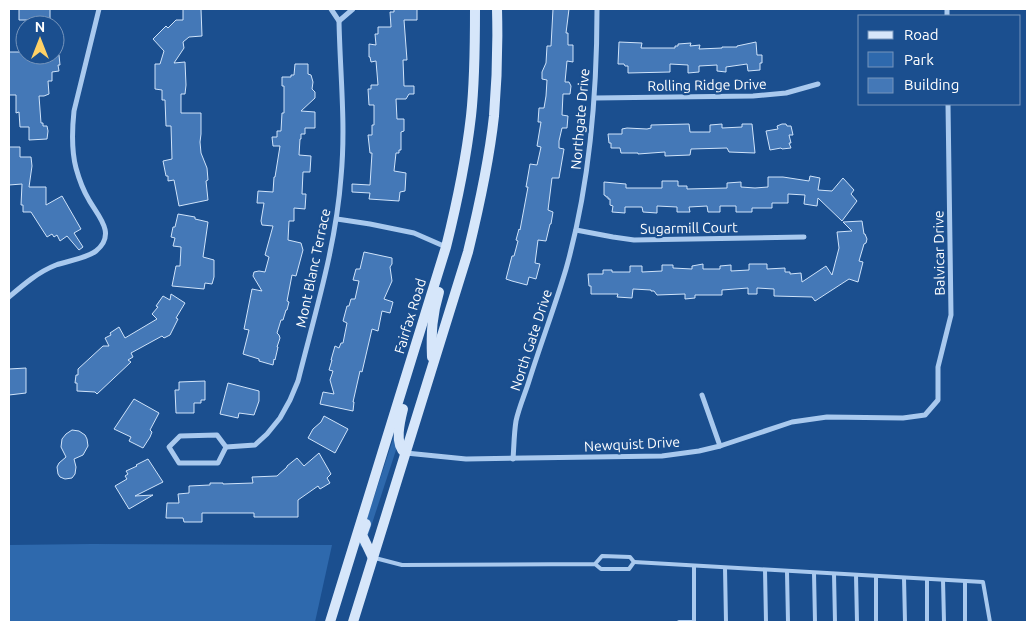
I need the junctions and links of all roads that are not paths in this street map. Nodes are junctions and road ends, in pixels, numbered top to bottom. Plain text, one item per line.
1 (99, 9) edge
2 (331, 9) edge
3 (353, 9) edge
4 (475, 9) edge
5 (497, 9) edge
6 (597, 9) edge
7 (339, 21) junction
8 (818, 84) dead end
9 (595, 98) junction
10 (948, 105) edge
11 (336, 219) junction
12 (576, 230) junction
13 (804, 237) dead end
14 (446, 247) junction
15 (9, 297) edge
16 (416, 343) junction
17 (433, 366) junction
18 (702, 395) dead end
19 (938, 400) joint
20 (720, 446) junction
21 (226, 448) junction
22 (406, 453) junction
23 (513, 458) junction
24 (372, 485) junction
25 (373, 558) junction
26 (634, 562) junction
27 (595, 564) junction
28 (694, 566) junction
29 (725, 568) junction
30 (765, 570) junction
31 (787, 572) junction
32 (814, 573) junction
33 (834, 574) junction
34 (856, 576) junction
35 (876, 576) junction
36 (904, 578) junction
37 (926, 579) junction
38 (944, 580) junction
39 (965, 581) junction
40 (330, 622) edge
41 (353, 622) edge
42 (679, 622) edge
43 (694, 622) edge
44 (726, 622) edge
45 (766, 622) edge
46 (788, 622) edge
47 (815, 622) edge
48 (835, 622) edge
49 (857, 622) edge
50 (876, 622) edge
51 (905, 622) edge
52 (927, 622) edge
53 (944, 622) edge
54 (965, 622) edge
55 (990, 622) edge

1 - 15 street
2 - 7 street
3 - 7 street
4 - 14 main road, Fairfax Road
5 - 17 main road
6 - 9 street, Northgate Drive
7 - 11 street, Mont Blanc Terrace
8 - 9 street, Rolling Ridge Drive
9 - 12 street, Northgate Drive
10 - 19 street, Balvicar Drive
11 - 14 street
11 - 21 street, Mont Blanc Terrace
12 - 13 street, Sugarmill Court
12 - 23 street, North Gate Drive
14 - 16 main road, Fairfax Road
14 - 17 main road
16 - 22 main road
16 - 24 main road, Fairfax Road
17 - 22 main road
18 - 20 street
19 - 20 street, Newquist Drive
20 - 23 street, Newquist Drive
21 - 21 street
22 - 23 street, Newquist Drive
22 - 25 main road
24 - 25 main road
24 - 40 main road, Fairfax Road
25 - 27 lane
25 - 41 main road
26 - 27 lane
26 - 27 lane
26 - 28 lane
28 - 29 lane
28 - 43 lane
29 - 30 lane
29 - 44 lane
30 - 31 lane
30 - 45 lane
31 - 32 lane
31 - 46 lane
32 - 33 lane
32 - 47 lane
33 - 34 lane
33 - 48 lane
34 - 35 lane
34 - 49 lane
35 - 36 lane
35 - 50 lane
36 - 37 lane
36 - 51 lane
37 - 38 lane
37 - 52 lane
38 - 39 lane
38 - 53 lane
39 - 54 lane
39 - 55 lane
42 - 43 lane

